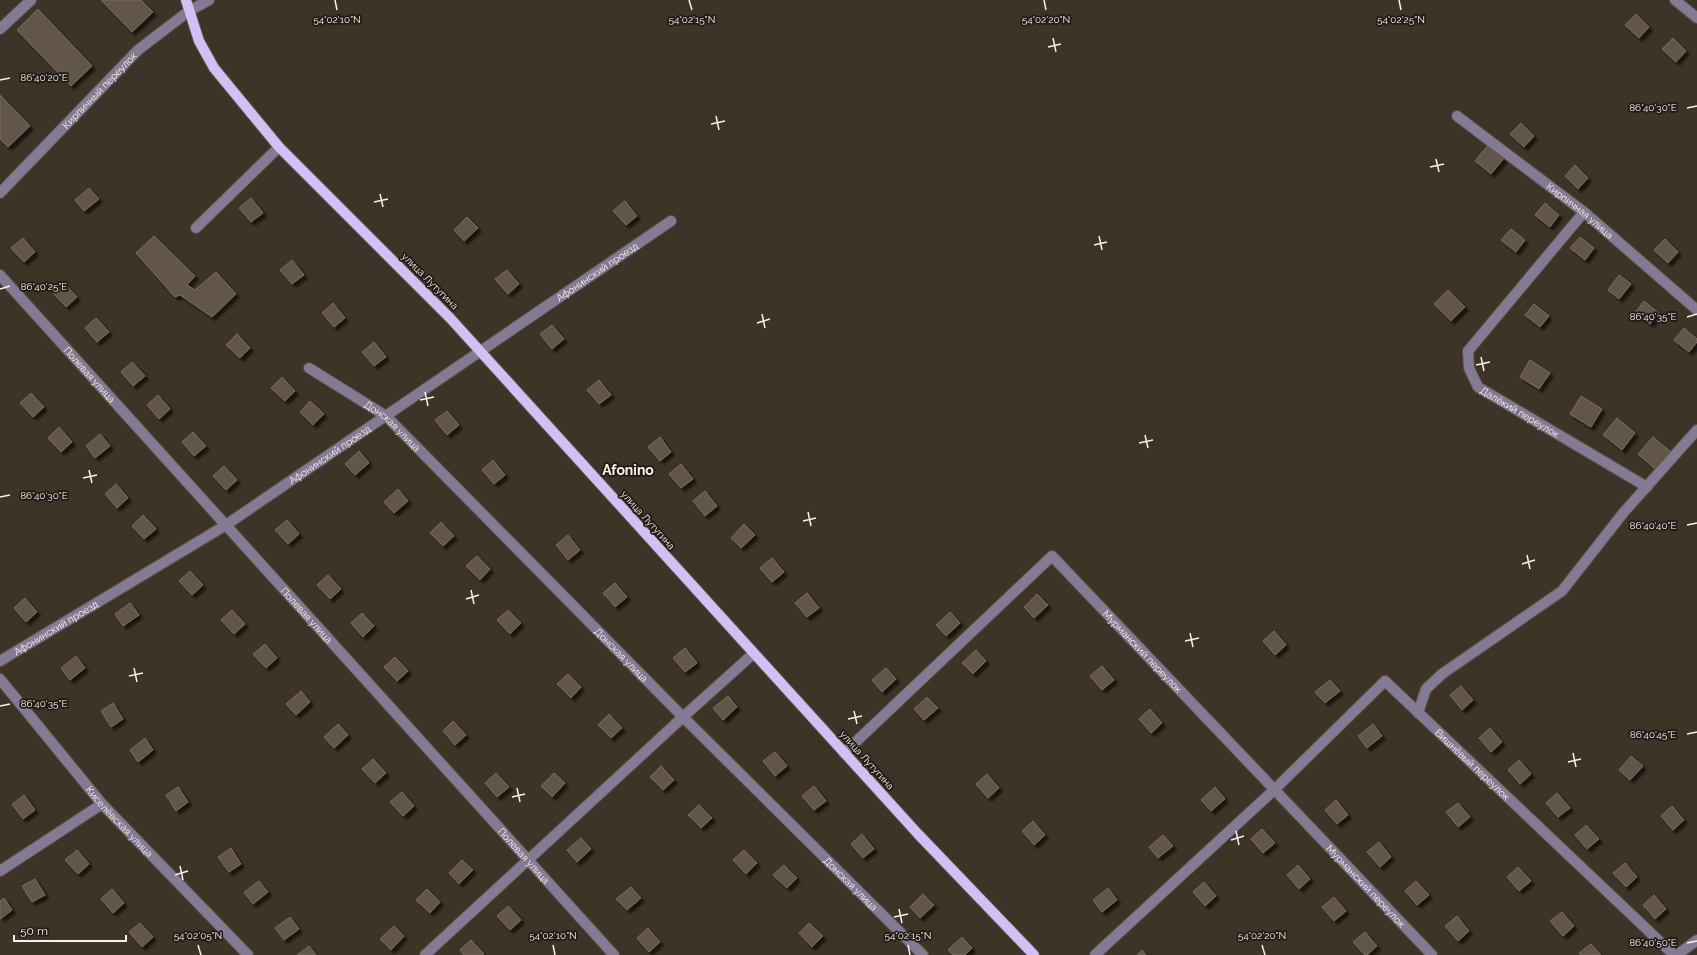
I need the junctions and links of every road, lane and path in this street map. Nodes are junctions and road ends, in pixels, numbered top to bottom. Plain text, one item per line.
1 (31, 0) edge
2 (186, 0) edge
3 (209, 0) edge
4 (1675, 0) edge
5 (190, 11) junction
6 (1697, 18) edge
7 (0, 29) edge
8 (1457, 116) dead end
9 (278, 147) junction
10 (0, 194) edge
11 (1584, 212) junction
12 (671, 221) dead end
13 (196, 228) dead end
14 (0, 275) edge
15 (1697, 310) edge
16 (479, 351) junction
17 (309, 368) dead end
18 (386, 416) junction
19 (1696, 435) edge
20 (1647, 487) junction
21 (226, 525) junction
22 (753, 654) junction
23 (0, 661) edge
24 (0, 679) edge
25 (1418, 713) junction
26 (682, 717) junction
27 (844, 753) junction
28 (1274, 790) junction
29 (102, 804) junction
30 (528, 859) junction
31 (0, 871) edge
32 (1697, 940) edge
33 (248, 955) edge
34 (425, 955) edge
35 (614, 955) edge
36 (923, 955) edge
37 (1034, 955) edge
38 (1095, 955) edge
39 (1432, 955) edge
40 (1675, 955) edge

1 - 7 street
2 - 5 main road, улица Лутугина
3 - 5 street, Кирпичный переулок
4 - 6 street
5 - 9 main road, улица Лутугина
5 - 10 street, Кирпичный переулок
8 - 11 street, Кирпичная улица
9 - 13 street
9 - 16 main road, улица Лутугина
11 - 15 street, Кирпичная улица
11 - 20 street, Далёкий переулок
12 - 16 street, Афонинский проезд
14 - 21 street, Полевая улица
16 - 18 street, Афонинский проезд
16 - 22 main road, улица Лутугина
17 - 18 street, Донская улица
18 - 21 street, Афонинский проезд
18 - 26 street, Донская улица
19 - 20 street
20 - 25 street
21 - 23 street, Афонинский проезд
21 - 30 street, Полевая улица
22 - 26 street
22 - 27 main road, улица Лутугина
24 - 29 street, Киселёвская улица
25 - 28 street, Вишнёвый переулок
25 - 40 street, Вишнёвый переулок
26 - 30 street
26 - 36 street, Донская улица
27 - 28 street, Мурманский переулок
27 - 37 main road, улица Лутугина
28 - 38 street
28 - 39 street, Мурманский переулок
29 - 31 street
29 - 33 street, Киселёвская улица
30 - 34 street
30 - 35 street, Полевая улица
32 - 40 street

